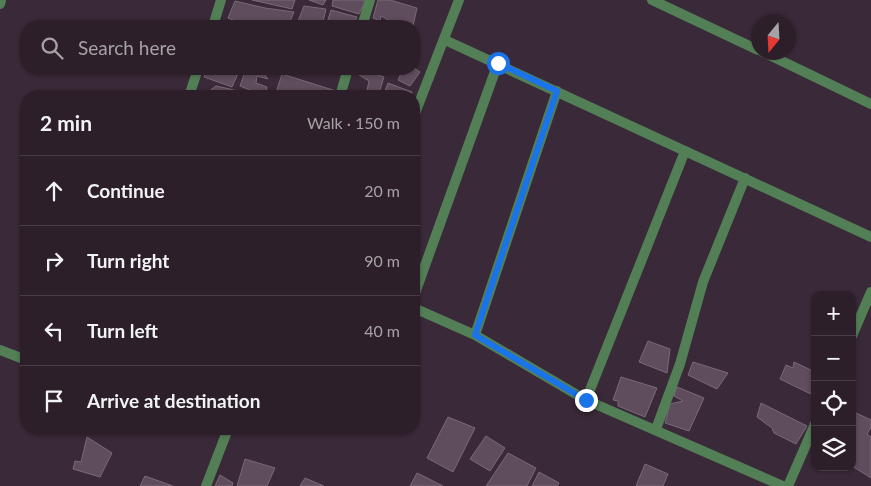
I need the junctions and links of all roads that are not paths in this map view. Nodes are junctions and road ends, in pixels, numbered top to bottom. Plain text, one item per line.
1 (1, 0) edge
2 (222, 0) edge
3 (370, 0) edge
4 (460, 0) edge
5 (652, 0) edge
6 (0, 4) edge
7 (214, 20) edge
8 (364, 20) edge
9 (446, 40) junction
10 (751, 47) edge
11 (780, 60) edge
12 (498, 63) junction
13 (196, 75) edge
14 (346, 75) edge
15 (191, 90) edge
16 (342, 90) edge
17 (557, 91) junction
18 (420, 102) edge
19 (871, 104) edge
20 (685, 150) junction
21 (745, 178) junction
22 (871, 237) edge
23 (420, 279) edge
24 (871, 292) edge
25 (420, 311) edge
26 (856, 327) edge
27 (475, 335) junction
28 (0, 350) edge
29 (20, 358) edge
30 (586, 400) junction
31 (814, 426) edge
32 (656, 429) junction
33 (226, 435) edge
34 (206, 486) edge
35 (783, 486) edge
36 (788, 486) edge

1 - 6 street
2 - 7 street
3 - 8 street
4 - 9 street
5 - 10 street
9 - 12 street
9 - 18 street
11 - 19 street
12 - 17 street
12 - 23 street
13 - 15 street
14 - 16 street
17 - 20 street
17 - 27 street
20 - 21 street
20 - 30 street
21 - 22 street
21 - 32 street
24 - 26 street
25 - 27 street
27 - 30 street
28 - 29 street
30 - 32 street
31 - 36 street
32 - 35 street
33 - 34 street

